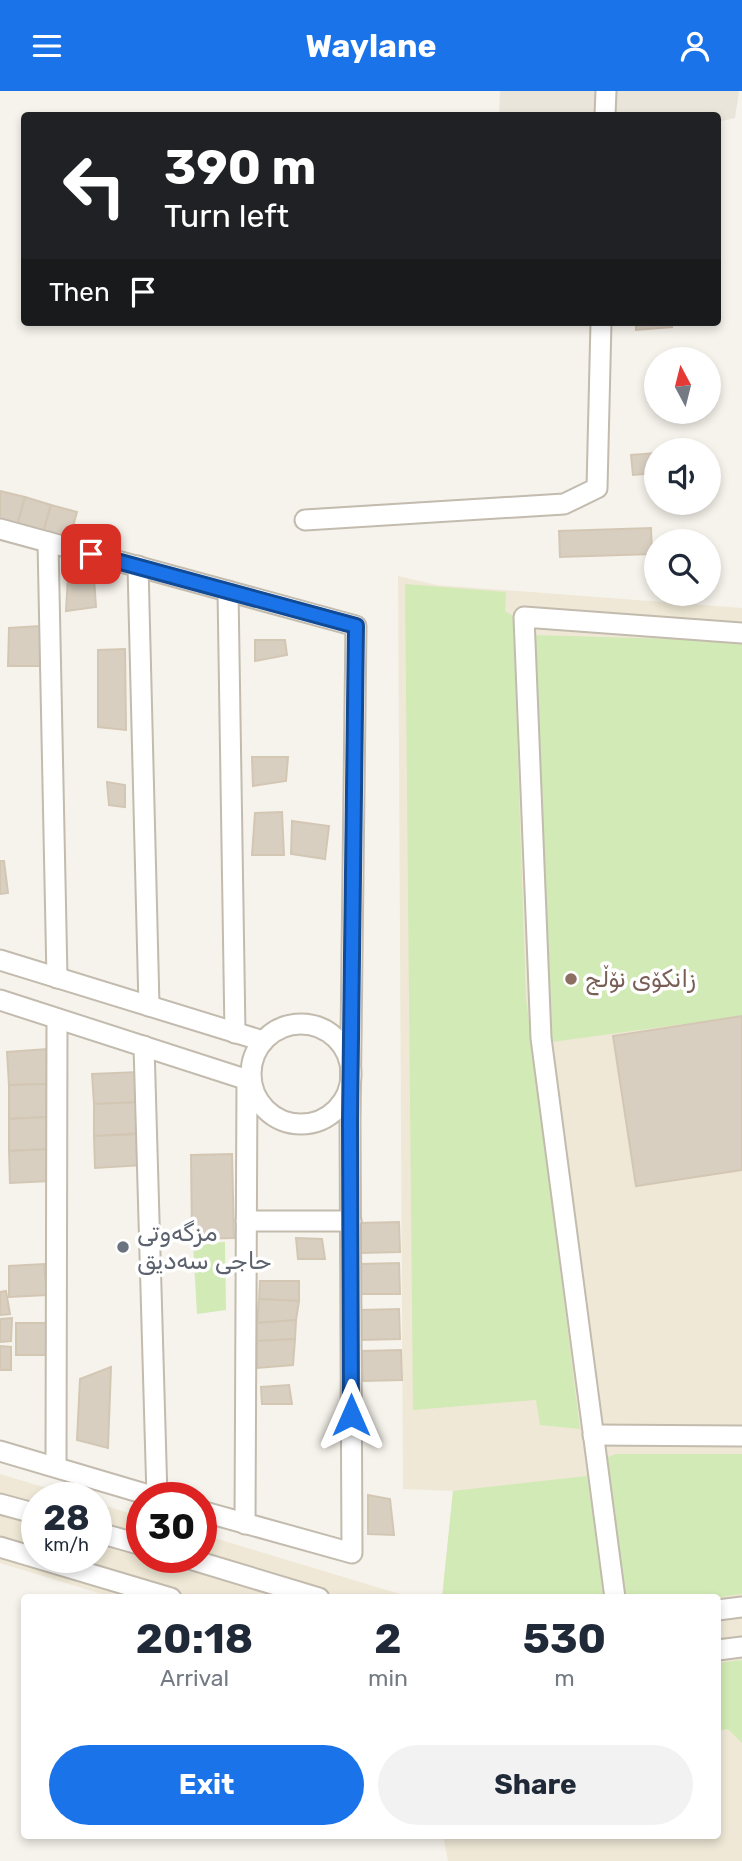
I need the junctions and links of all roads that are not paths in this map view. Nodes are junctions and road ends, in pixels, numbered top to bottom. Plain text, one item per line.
1 (606, 91) edge
2 (605, 112) edge
3 (601, 326) edge
4 (305, 520) dead end
5 (0, 529) edge
6 (48, 542) junction
7 (138, 566) junction
8 (228, 591) junction
9 (742, 633) edge
10 (0, 960) edge
11 (57, 978) junction
12 (0, 1000) edge
13 (149, 1006) junction
14 (57, 1020) junction
15 (235, 1033) junction
16 (262, 1041) junction
17 (144, 1045) junction
18 (249, 1080) junction
19 (351, 1080) junction
20 (246, 1221) junction
21 (351, 1221) junction
22 (593, 1435) junction
23 (742, 1436) edge
24 (0, 1451) edge
25 (56, 1467) junction
26 (158, 1482) edge
27 (126, 1488) edge
28 (0, 1503) edge
29 (21, 1509) edge
30 (217, 1516) edge
31 (245, 1524) junction
32 (0, 1547) edge
33 (217, 1567) edge
34 (158, 1594) edge
35 (306, 1594) edge
36 (614, 1594) edge
37 (742, 1607) edge
38 (721, 1610) edge
39 (742, 1647) edge
40 (721, 1650) edge

1 - 2 street
3 - 4 street
5 - 6 street
6 - 7 street
6 - 11 street
7 - 8 street
7 - 13 street
8 - 15 street
8 - 19 street
9 - 22 street
10 - 11 street
11 - 13 street
12 - 14 street
13 - 15 street
14 - 17 street
14 - 25 street
15 - 16 street
16 - 18 street
16 - 19 street
17 - 18 street
17 - 26 street
18 - 19 street
18 - 20 street
19 - 21 street
20 - 21 street
20 - 31 street
21 - 31 street
22 - 23 street
22 - 36 street
24 - 25 street
25 - 27 street
28 - 29 street
30 - 31 street
32 - 34 street
33 - 35 street
37 - 38 street
39 - 40 street

